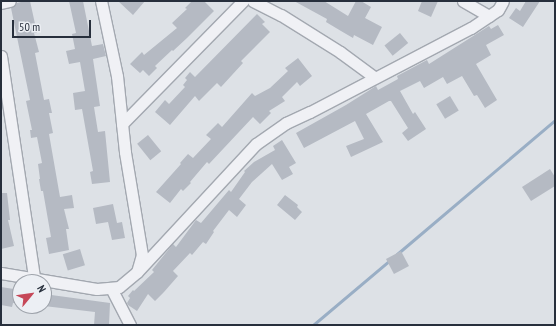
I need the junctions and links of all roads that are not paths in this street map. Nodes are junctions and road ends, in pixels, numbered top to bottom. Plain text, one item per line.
1 (10, 1) edge
2 (101, 1) edge
3 (243, 1) edge
4 (253, 1) edge
5 (463, 1) edge
6 (503, 1) edge
7 (1, 3) edge
8 (489, 16) junction
9 (1, 56) edge
10 (374, 77) junction
11 (122, 124) junction
12 (1, 272) edge
13 (137, 272) junction
14 (12, 274) edge
15 (33, 274) edge
16 (52, 281) edge
17 (111, 288) junction
18 (130, 325) edge

1 - 7 street
2 - 11 street
3 - 11 street
4 - 10 street
5 - 8 street
6 - 8 street
8 - 10 street
9 - 15 street
10 - 13 street
11 - 13 street
12 - 14 street
13 - 17 street
16 - 17 street
17 - 18 street

